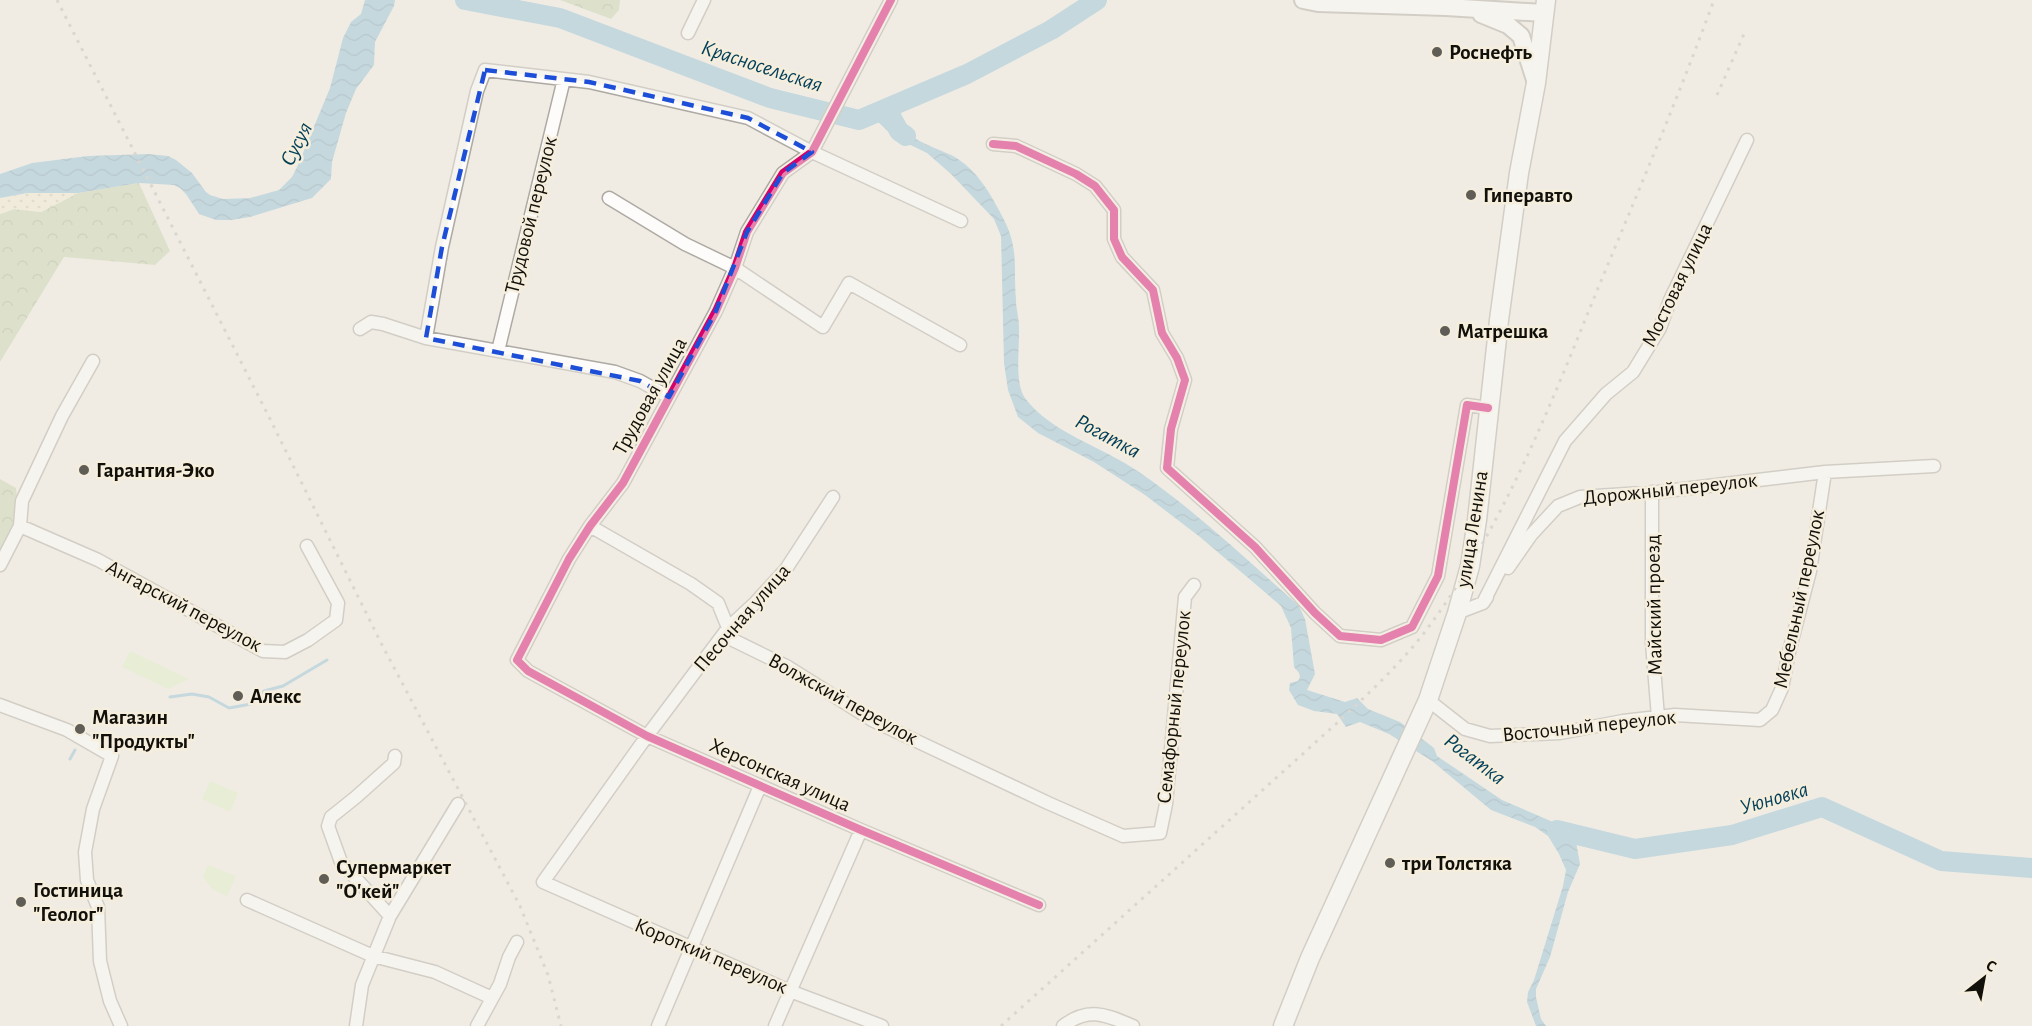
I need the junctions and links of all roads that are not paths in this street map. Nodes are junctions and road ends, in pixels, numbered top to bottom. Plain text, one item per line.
1 (704, 0) edge
2 (891, 0) edge
3 (1303, 0) edge
4 (1480, 0) edge
5 (1545, 7) edge
6 (1460, 8) junction
7 (688, 33) dead end
8 (564, 79) junction
9 (1536, 83) junction
10 (1747, 140) dead end
11 (993, 144) dead end
12 (812, 152) junction
13 (609, 198) dead end
14 (961, 221) dead end
15 (735, 268) junction
16 (360, 329) dead end
17 (426, 338) junction
18 (960, 345) dead end
19 (498, 351) junction
20 (93, 361) dead end
21 (669, 397) junction
22 (1488, 408) junction
23 (1934, 466) dead end
24 (1825, 472) junction
25 (1652, 492) junction
26 (832, 497) dead end
27 (20, 526) junction
28 (590, 526) junction
29 (307, 546) dead end
30 (0, 565) edge
31 (1194, 585) dead end
32 (1483, 603) junction
33 (1457, 612) junction
34 (728, 628) junction
35 (517, 660) joint
36 (0, 705) edge
37 (1425, 707) junction
38 (1658, 717) junction
39 (1760, 720) joint
40 (647, 736) junction
41 (395, 756) dead end
42 (760, 786) junction
43 (458, 804) dead end
44 (861, 830) junction
45 (1161, 832) joint
46 (543, 882) joint
47 (247, 900) dead end
48 (1039, 905) dead end
49 (390, 916) junction
50 (517, 942) dead end
51 (690, 948) junction
52 (373, 956) junction
53 (790, 991) junction
54 (492, 998) junction
55 (1068, 1022) edge
56 (121, 1026) edge
57 (357, 1026) edge
58 (477, 1026) edge
59 (658, 1026) edge
60 (775, 1026) edge
61 (882, 1026) edge
62 (1133, 1026) edge
63 (1283, 1026) edge

1 - 7 street
2 - 12 street
3 - 6 main road
4 - 6 main road
5 - 6 main road
5 - 9 main road, улица Ленина
6 - 9 main road
8 - 12 street
8 - 17 street
8 - 19 street, Трудовой переулок
9 - 22 main road, улица Ленина
10 - 32 street, Мостовая улица
11 - 22 street
12 - 14 street
12 - 15 street, Трудовая улица
13 - 15 street
15 - 18 street
15 - 21 street, Трудовая улица
16 - 17 street
17 - 19 street
19 - 21 street
20 - 27 street
21 - 28 street, Трудовая улица
22 - 33 main road, улица Ленина
23 - 24 street, Дорожный переулок
24 - 25 street, Дорожный переулок
24 - 39 street, Мебельный переулок
25 - 32 street, Дорожный переулок
25 - 38 street, Майский проезд
26 - 34 street, Песочная улица
27 - 29 street, Ангарский переулок
27 - 30 street
28 - 34 street, Волжский переулок
28 - 35 street, Трудовая улица
31 - 45 street, Семафорный переулок
32 - 33 street
33 - 37 main road, улица Ленина
34 - 40 street, Песочная улица
34 - 45 street, Волжский переулок
35 - 40 street, Херсонская улица
36 - 56 street
37 - 38 street, Восточный переулок
37 - 63 main road, улица Ленина
38 - 39 street, Восточный переулок
40 - 42 street, Херсонская улица
40 - 46 street, Песочная улица
41 - 49 street
42 - 44 street, Херсонская улица
42 - 51 street
43 - 49 street
44 - 48 street, Херсонская улица
44 - 53 street
46 - 51 street, Короткий переулок
47 - 52 street
49 - 52 street
50 - 54 street
51 - 53 street, Короткий переулок
51 - 59 street
52 - 54 street
52 - 57 street
53 - 60 street
53 - 61 street, Короткий переулок
54 - 58 street
55 - 62 street

